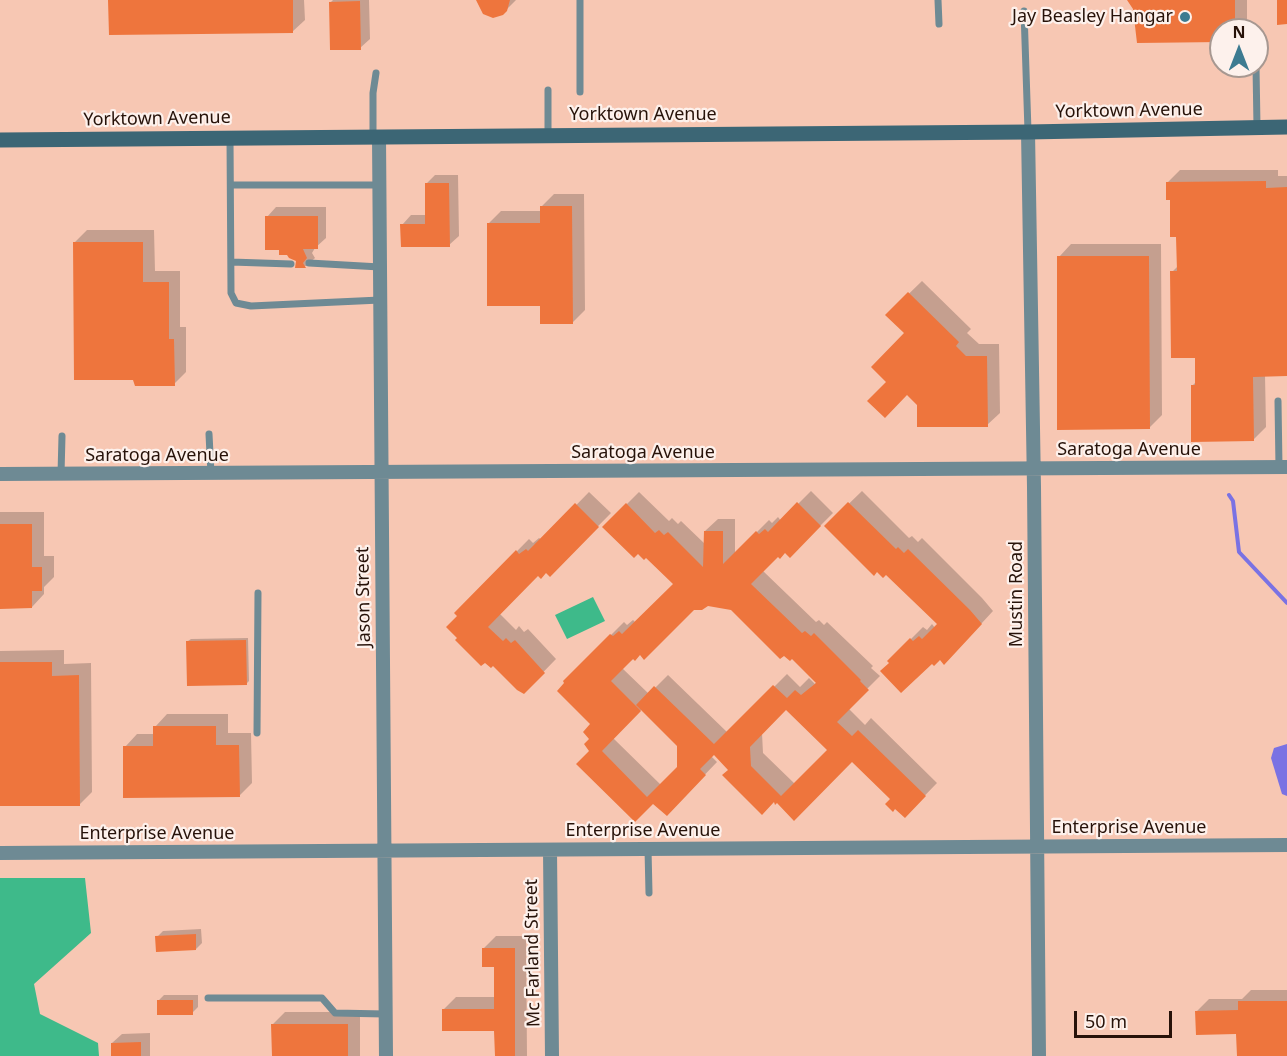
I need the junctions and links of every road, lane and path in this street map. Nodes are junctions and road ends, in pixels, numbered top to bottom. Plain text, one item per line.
1 (580, 0) edge
2 (938, 0) edge
3 (1024, 11) dead end
4 (939, 24) dead end
5 (376, 73) dead end
6 (1256, 78) edge
7 (548, 90) dead end
8 (580, 92) dead end
9 (1287, 127) edge
10 (1257, 128) junction
11 (1028, 132) junction
12 (548, 136) junction
13 (376, 137) junction
14 (230, 138) junction
15 (0, 140) edge
16 (231, 185) junction
17 (379, 185) junction
18 (231, 262) junction
19 (309, 263) dead end
20 (291, 264) dead end
21 (380, 267) junction
22 (380, 300) junction
23 (1278, 402) dead end
24 (209, 434) dead end
25 (62, 436) dead end
26 (1283, 467) edge
27 (1033, 468) junction
28 (381, 472) junction
29 (0, 474) edge
30 (61, 474) junction
31 (211, 474) junction
32 (258, 593) dead end
33 (257, 734) dead end
34 (1287, 845) edge
35 (1037, 846) junction
36 (648, 849) junction
37 (384, 850) junction
38 (550, 850) junction
39 (0, 853) edge
40 (649, 893) dead end
41 (208, 998) dead end
42 (385, 1014) junction
43 (386, 1056) edge
44 (552, 1056) edge
45 (1038, 1056) edge

1 - 8 lane
2 - 4 lane
3 - 11 lane
5 - 13 lane
6 - 10 lane
7 - 12 lane
9 - 10 main road, Yorktown Avenue
10 - 11 main road, Yorktown Avenue
11 - 12 main road, Yorktown Avenue
11 - 27 street, Mustin Road
12 - 13 main road, Yorktown Avenue
13 - 14 main road, Yorktown Avenue
13 - 17 street, Jason Street
14 - 15 main road, Yorktown Avenue
14 - 16 lane
16 - 17 lane
16 - 18 lane
17 - 21 street, Jason Street
18 - 20 lane
18 - 22 lane
19 - 21 lane
21 - 22 street, Jason Street
22 - 28 street, Jason Street
23 - 26 lane
24 - 31 lane
25 - 30 lane
26 - 27 street, Saratoga Avenue
27 - 28 street, Saratoga Avenue
27 - 35 street, Mustin Road
28 - 31 street, Saratoga Avenue
28 - 37 street, Jason Street
29 - 30 street, Saratoga Avenue
30 - 31 street, Saratoga Avenue
32 - 33 lane
34 - 35 street, Enterprise Avenue
35 - 36 street, Enterprise Avenue
35 - 45 street, Mustin Road
36 - 38 street, Enterprise Avenue
36 - 40 lane
37 - 38 street, Enterprise Avenue
37 - 39 street, Enterprise Avenue
37 - 42 street, Jason Street
38 - 44 street, Mc Farland Street
41 - 42 lane
42 - 43 street, Jason Street

